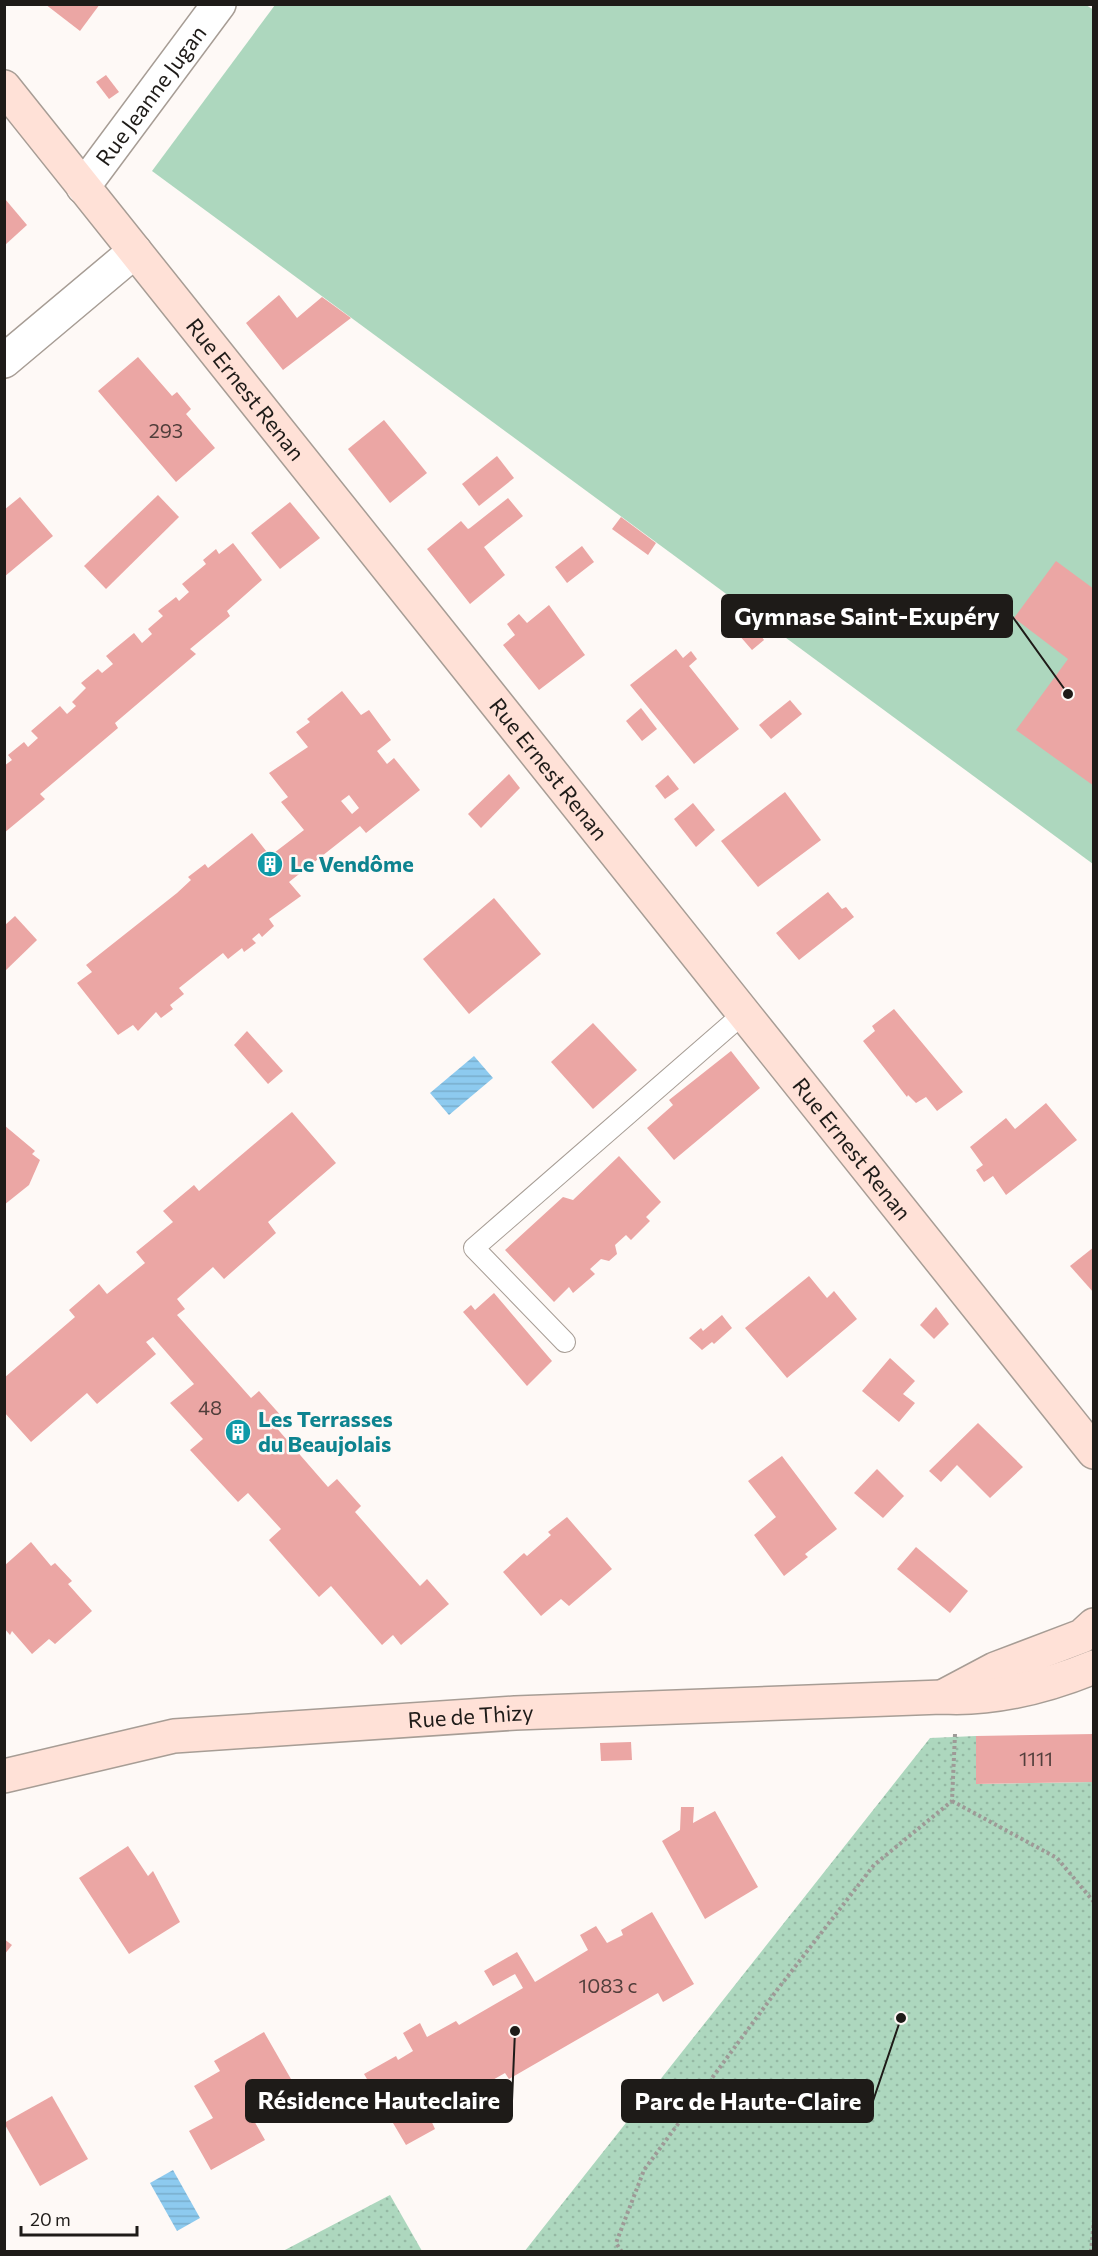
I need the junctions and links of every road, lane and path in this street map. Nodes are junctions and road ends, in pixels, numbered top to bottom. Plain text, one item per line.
1 (219, 4) edge
2 (4, 87) edge
3 (83, 187) junction
4 (135, 251) junction
5 (4, 361) edge
6 (743, 1014) junction
7 (564, 1342) dead end
8 (1094, 1452) edge
9 (1094, 1625) edge
10 (1094, 1667) edge
11 (942, 1697) junction
12 (955, 1736) dead end
13 (4, 1776) edge
14 (952, 1801) junction
15 (1094, 1902) edge
16 (1094, 2219) edge
17 (622, 2252) edge
18 (1090, 2252) edge

1 - 3 street, Rue Jeanne Jugan
2 - 3 main road, Rue Ernest Renan
3 - 4 main road, Rue Ernest Renan
4 - 5 street
4 - 6 main road, Rue Ernest Renan
6 - 7 lane
6 - 8 main road, Rue Ernest Renan
9 - 11 main road, Rue de Thizy
10 - 11 main road, Rue de Thizy
11 - 13 main road, Rue de Thizy
12 - 14 path
14 - 15 path
14 - 17 path
16 - 18 path

